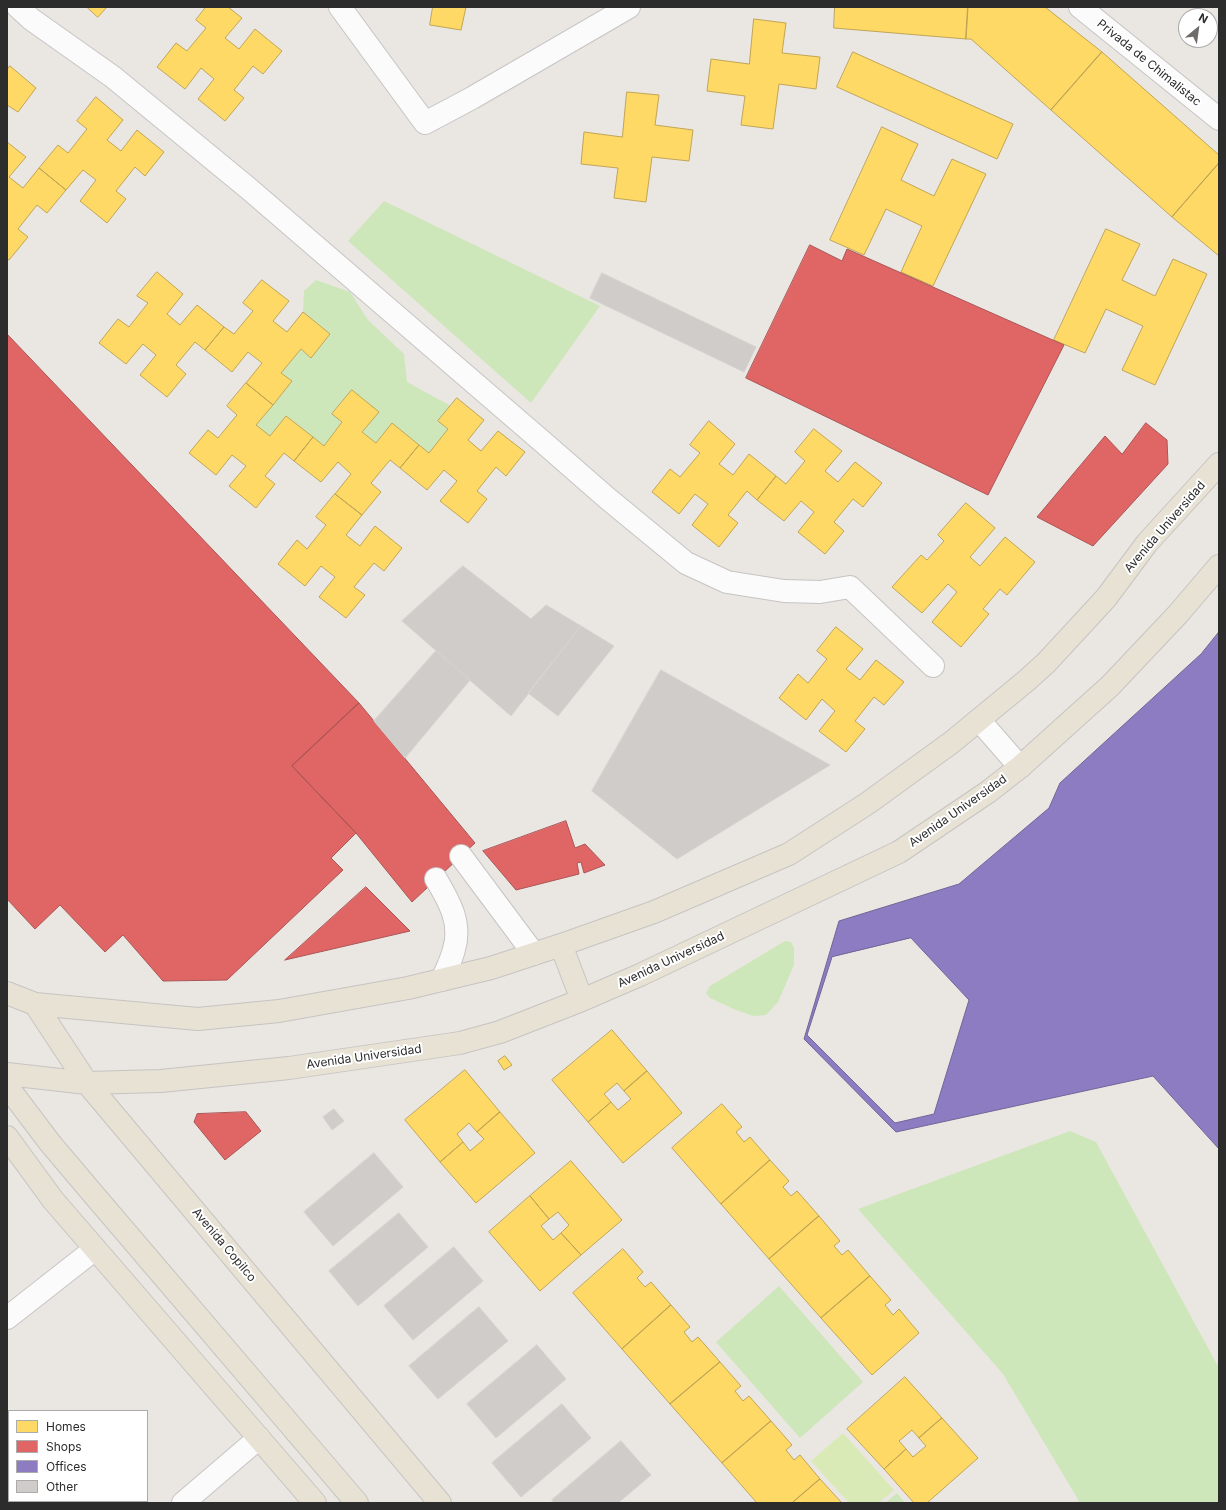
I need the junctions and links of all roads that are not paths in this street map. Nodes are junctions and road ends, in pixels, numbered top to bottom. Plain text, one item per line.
1 (18, 7) edge
2 (340, 7) edge
3 (629, 7) edge
4 (1080, 7) edge
5 (1219, 119) edge
6 (1219, 464) edge
7 (1219, 566) edge
8 (933, 666) dead end
9 (979, 720) junction
10 (1020, 767) junction
11 (461, 856) dead end
12 (436, 879) dead end
13 (561, 945) junction
14 (534, 954) junction
15 (442, 980) junction
16 (7, 993) edge
17 (582, 1000) junction
18 (35, 1004) junction
19 (7, 1074) edge
20 (87, 1083) junction
21 (7, 1086) edge
22 (7, 1137) edge
23 (95, 1249) junction
24 (7, 1318) edge
25 (259, 1438) junction
26 (183, 1503) edge
27 (315, 1503) edge
28 (357, 1503) edge
29 (440, 1503) edge

1 - 8 street
2 - 3 street
4 - 5 street, Privada de Chimalistac
6 - 9 main road, Avenida Universidad
7 - 10 main road, Avenida Universidad
9 - 10 street
9 - 13 main road, Avenida Universidad
10 - 17 main road, Avenida Universidad
11 - 14 street
12 - 15 street
13 - 14 main road, Avenida Universidad
13 - 17 main road
14 - 15 main road, Avenida Universidad
15 - 18 main road, Avenida Universidad
16 - 18 main road
17 - 20 main road, Avenida Universidad
18 - 20 main road, Avenida Copilco
19 - 20 main road, Avenida Universidad
20 - 29 main road, Avenida Copilco
21 - 28 main road
22 - 23 main road
23 - 24 street
23 - 25 main road
25 - 26 street
25 - 27 main road

